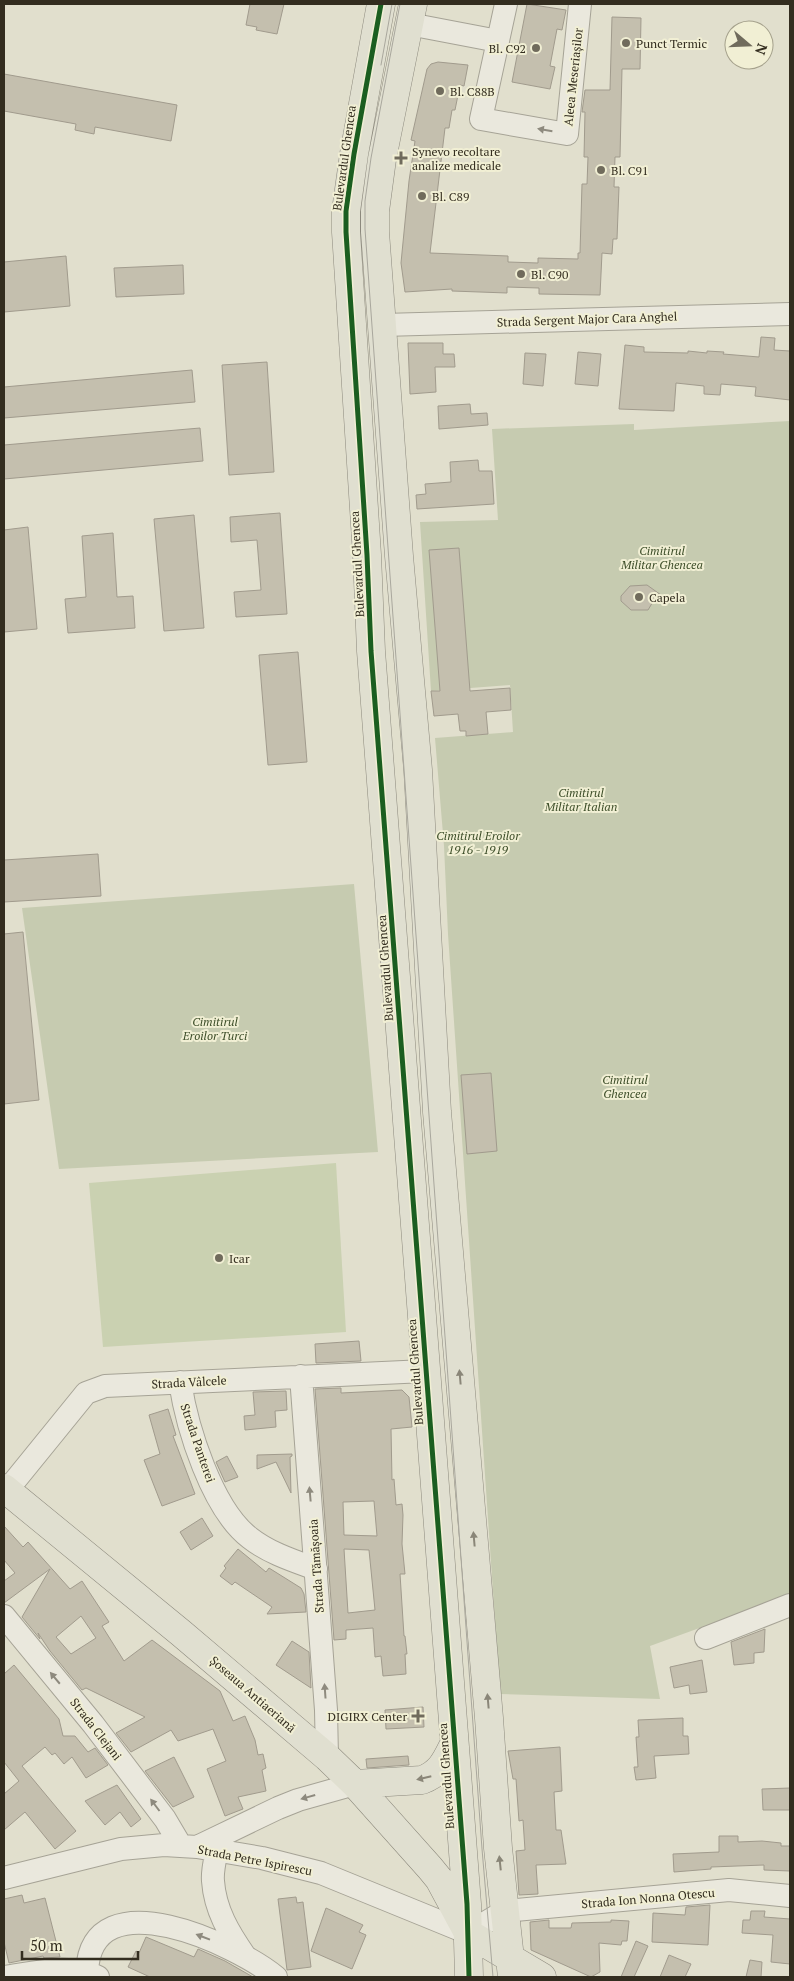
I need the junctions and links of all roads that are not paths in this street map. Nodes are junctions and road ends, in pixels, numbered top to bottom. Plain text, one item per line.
1 (380, 4) edge
2 (506, 4) edge
3 (580, 4) edge
4 (411, 14) edge
5 (498, 41) junction
6 (347, 199) junction
7 (376, 202) junction
8 (790, 314) edge
9 (383, 325) junction
10 (405, 615) junction
11 (370, 618) junction
12 (439, 1128) junction
13 (408, 1131) junction
14 (425, 1371) junction
15 (301, 1376) junction
16 (180, 1382) junction
17 (5, 1491) edge
18 (316, 1569) junction
19 (790, 1605) edge
20 (4, 1616) edge
21 (706, 1638) dead end
22 (454, 1744) junction
23 (327, 1757) junction
24 (355, 1784) junction
25 (198, 1848) junction
26 (4, 1878) edge
27 (790, 1896) edge
28 (505, 1911) junction
29 (468, 1933) junction
30 (245, 1956) junction
31 (511, 1968) edge
32 (92, 1974) edge
33 (4, 1977) edge
34 (276, 1977) edge
35 (469, 1977) edge
36 (542, 1977) edge

1 - 6 main road, Bulevardul Ghencea
2 - 5 street, Aleea Meseriașilor
3 -> 5 street, Aleea Meseriașilor
4 - 5 street
4 - 7 main road
6 - 7 main road
6 - 11 main road, Bulevardul Ghencea
7 - 9 main road
8 - 9 street, Strada Sergent Major Cara Anghel
9 - 10 main road
10 - 11 main road
10 - 12 main road
11 - 13 main road, Bulevardul Ghencea
12 - 13 main road
28 -> 12 main road
13 - 14 main road, Bulevardul Ghencea
14 - 15 street, Strada Vâlcele
14 - 22 main road, Bulevardul Ghencea
15 - 16 street, Strada Vâlcele
18 -> 15 street, Strada Tămășoaia
16 - 17 street, Strada Vâlcele
16 - 18 street, Strada Panterei
17 - 23 main road, Șoseaua Antiaeriană
23 -> 18 street, Strada Tămășoaia
19 - 21 street
25 -> 20 street, Strada Clejani
22 -> 24 main road
22 - 29 main road, Bulevardul Ghencea
23 - 24 main road, Șoseaua Antiaeriană
24 -> 25 street
24 - 29 main road, Șoseaua Antiaeriană
25 - 26 street, Strada Petre Ispirescu
25 - 29 street, Strada Petre Ispirescu
25 - 30 street
27 - 28 street, Strada Ion Nonna Otescu
28 - 29 street
28 - 31 main road
29 - 31 main road
29 - 35 main road, Bulevardul Ghencea
30 -> 32 street
30 - 34 street
31 - 36 main road
32 - 33 street

